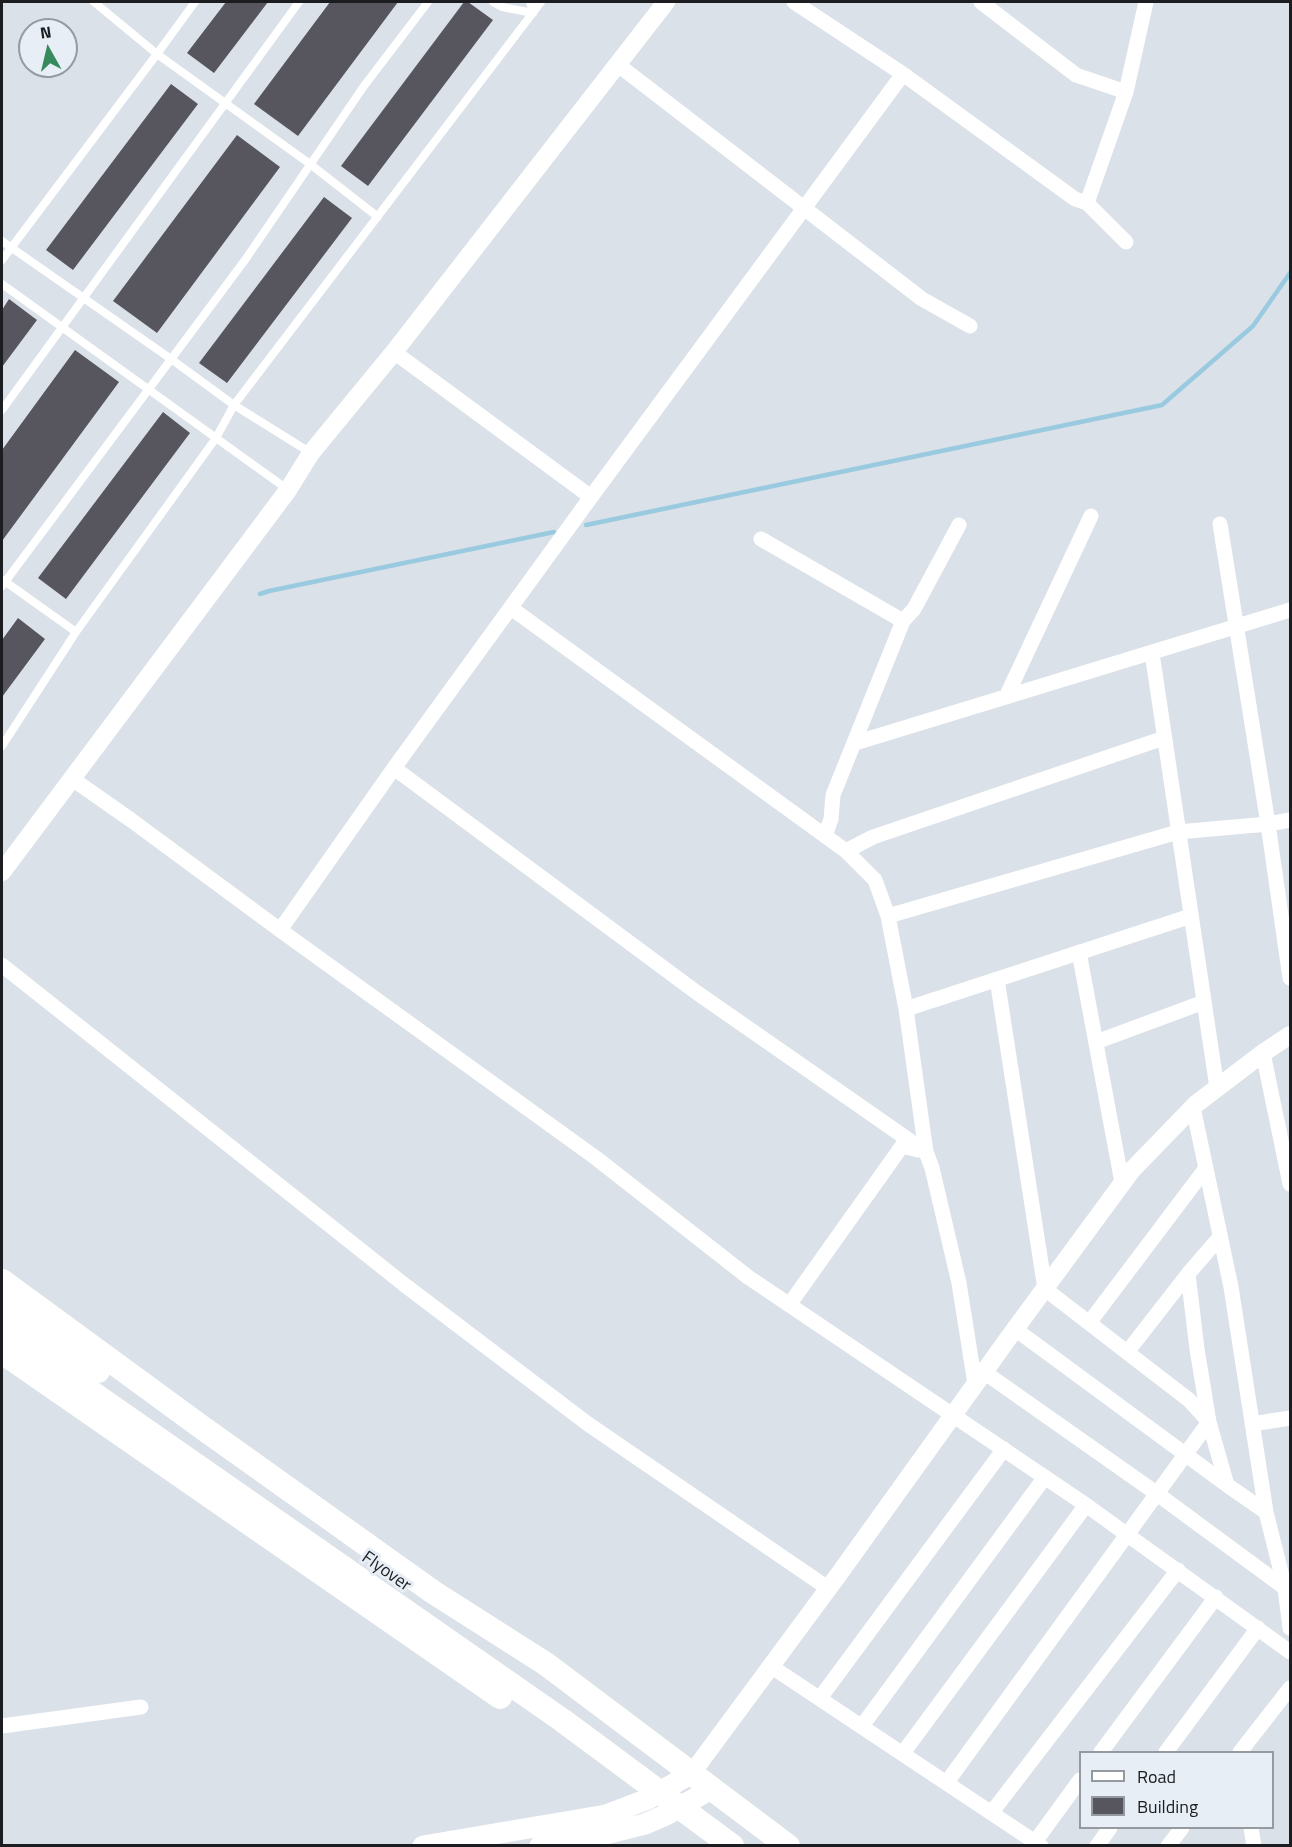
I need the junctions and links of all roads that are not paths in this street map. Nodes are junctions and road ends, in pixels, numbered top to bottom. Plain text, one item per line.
1 (94, 2) edge
2 (195, 2) edge
3 (299, 2) edge
4 (428, 2) edge
5 (493, 2) edge
6 (530, 2) edge
7 (541, 2) edge
8 (666, 2) edge
9 (794, 2) edge
10 (981, 2) edge
11 (1146, 2) edge
12 (533, 13) junction
13 (158, 54) junction
14 (616, 64) junction
15 (903, 74) junction
16 (1126, 92) junction
17 (225, 102) junction
18 (310, 164) junction
19 (1087, 203) junction
20 (803, 209) junction
21 (378, 217) junction
22 (2, 241) edge
23 (1126, 242) dead end
24 (10, 247) junction
25 (2, 260) edge
26 (2, 284) edge
27 (83, 297) junction
28 (970, 326) dead end
29 (62, 327) junction
30 (394, 351) junction
31 (171, 359) junction
32 (147, 388) junction
33 (234, 405) junction
34 (2, 410) edge
35 (216, 438) junction
36 (311, 453) junction
37 (288, 490) junction
38 (591, 497) junction
39 (1091, 516) dead end
40 (1220, 524) dead end
41 (959, 525) dead end
42 (761, 539) dead end
43 (3, 582) edge
44 (512, 608) junction
45 (1290, 610) edge
46 (903, 621) junction
47 (1237, 627) junction
48 (76, 632) junction
49 (1152, 653) junction
50 (1006, 697) junction
51 (1164, 738) junction
52 (855, 743) junction
53 (2, 746) edge
54 (394, 768) junction
55 (71, 778) junction
56 (1290, 820) edge
57 (1268, 824) junction
58 (1179, 832) junction
59 (825, 836) junction
60 (846, 851) junction
61 (2, 872) edge
62 (888, 916) junction
63 (1191, 916) junction
64 (280, 930) junction
65 (1079, 952) junction
66 (2, 965) edge
67 (1290, 978) edge
68 (997, 979) junction
69 (1204, 1002) junction
70 (906, 1009) junction
71 (1290, 1035) edge
72 (1096, 1042) junction
73 (1263, 1053) junction
74 (1217, 1088) junction
75 (1193, 1107) junction
76 (926, 1152) junction
77 (1206, 1168) junction
78 (1122, 1183) junction
79 (1290, 1184) edge
80 (1220, 1237) junction
81 (1188, 1274) junction
82 (2, 1281) edge
83 (1045, 1289) junction
84 (2, 1303) edge
85 (789, 1305) junction
86 (1089, 1323) junction
87 (1015, 1329) junction
88 (2, 1330) edge
89 (1128, 1351) junction
90 (2, 1352) edge
91 (980, 1378) junction
92 (954, 1414) junction
93 (1290, 1418) edge
94 (1209, 1422) junction
95 (1252, 1424) junction
96 (1004, 1449) junction
97 (1185, 1455) junction
98 (1046, 1477) junction
99 (1227, 1485) junction
100 (1156, 1493) junction
101 (1086, 1505) junction
102 (1266, 1512) junction
103 (1128, 1534) junction
104 (1178, 1570) junction
105 (1285, 1588) junction
106 (829, 1589) junction
107 (1215, 1597) junction
108 (1258, 1628) junction
109 (1290, 1628) edge
110 (1290, 1652) edge
111 (772, 1666) junction
112 (1290, 1688) edge
113 (820, 1698) junction
114 (141, 1707) dead end
115 (2, 1726) edge
116 (862, 1726) junction
117 (1102, 1751) edge
118 (1167, 1751) edge
119 (1242, 1751) edge
120 (903, 1753) junction
121 (692, 1773) junction
122 (1079, 1781) edge
123 (947, 1782) junction
124 (711, 1789) junction
125 (648, 1799) junction
126 (992, 1812) junction
127 (668, 1814) junction
128 (1109, 1829) edge
129 (1180, 1829) edge
130 (1251, 1829) edge
131 (1036, 1844) edge
132 (423, 1845) edge
133 (540, 1845) edge
134 (710, 1845) edge
135 (732, 1845) edge
136 (768, 1845) edge
137 (788, 1845) edge
138 (1097, 1845) edge
139 (1168, 1845) edge
140 (1254, 1845) edge

1 - 13 lane
2 - 13 lane
3 - 17 lane
4 - 18 lane
5 - 12 lane
6 - 12 lane
7 - 12 lane
8 - 14 street
9 - 15 street
10 - 16 street
11 - 16 street
12 - 21 lane
13 - 17 lane
13 - 24 lane
14 - 20 street
14 - 30 street
15 - 19 street
15 - 20 street
16 - 19 street
17 - 18 lane
17 - 27 lane
18 - 21 lane
18 - 31 lane
19 - 23 street
20 - 28 street
20 - 38 street
21 - 33 lane
22 - 24 lane
24 - 25 lane
24 - 27 lane
26 - 29 lane
27 - 29 lane
27 - 31 lane
29 - 32 lane
29 - 34 lane
30 - 36 street
30 - 38 street
31 - 32 lane
31 - 33 lane
32 - 35 lane
32 - 43 lane
33 - 35 lane
33 - 36 lane
35 - 37 lane
35 - 48 lane
36 - 37 street
37 - 55 street
38 - 44 street
39 - 50 street
40 - 47 street
41 - 46 street
42 - 46 street
43 - 48 lane
44 - 54 street
44 - 59 street
45 - 47 street
46 - 52 street
47 - 49 street
47 - 57 street
48 - 53 lane
49 - 50 street
49 - 51 street
50 - 52 street
51 - 58 street
51 - 60 street
52 - 59 street
54 - 64 street
54 - 76 street
55 - 61 street
55 - 64 street
56 - 57 street
57 - 58 street
57 - 67 street
58 - 62 street
58 - 63 street
59 - 60 street
60 - 62 street
62 - 70 street
63 - 65 street
63 - 69 street
64 - 85 street
65 - 68 street
65 - 72 street
66 - 106 street
68 - 70 street
68 - 83 street
69 - 72 street
69 - 74 street
70 - 76 street
71 - 73 street
72 - 78 street
73 - 74 street
73 - 79 street
74 - 75 street
75 - 77 street
75 - 78 street
76 - 85 street
76 - 91 street
77 - 80 street
77 - 86 street
78 - 83 street
80 - 81 street
80 - 95 street
81 - 89 street
81 - 94 street
82 - 121 highway
83 - 86 street
83 - 87 street
84 - 136 highway, Flyover
85 - 92 street
86 - 89 street
87 - 91 street
87 - 97 street
88 - 135 highway, Flyover
89 - 94 street
90 - 125 highway
91 - 92 street
91 - 100 street
92 - 96 street
92 - 106 street
93 - 95 street
94 - 97 street
94 - 99 street
95 - 102 street
96 - 98 street
96 - 113 street
97 - 99 street
97 - 100 street
98 - 101 street
98 - 116 street
99 - 102 street
100 - 103 street
100 - 105 street
101 - 103 street
101 - 120 street
102 - 105 street
103 - 104 street
103 - 123 street
104 - 107 street
104 - 126 street
105 - 109 street
106 - 111 street
107 - 108 street
107 - 117 street
108 - 110 street
108 - 118 street
111 - 113 street
111 - 121 street
112 - 119 street
113 - 116 street
114 - 115 street
116 - 120 street
120 - 123 street
121 - 124 highway
121 - 125 main road
122 - 131 street
123 - 126 street
124 - 127 main road
124 - 137 highway
125 - 127 highway
125 - 132 main road
126 - 131 street
127 - 133 main road
127 - 134 highway
128 - 138 street
129 - 139 street
130 - 140 street

